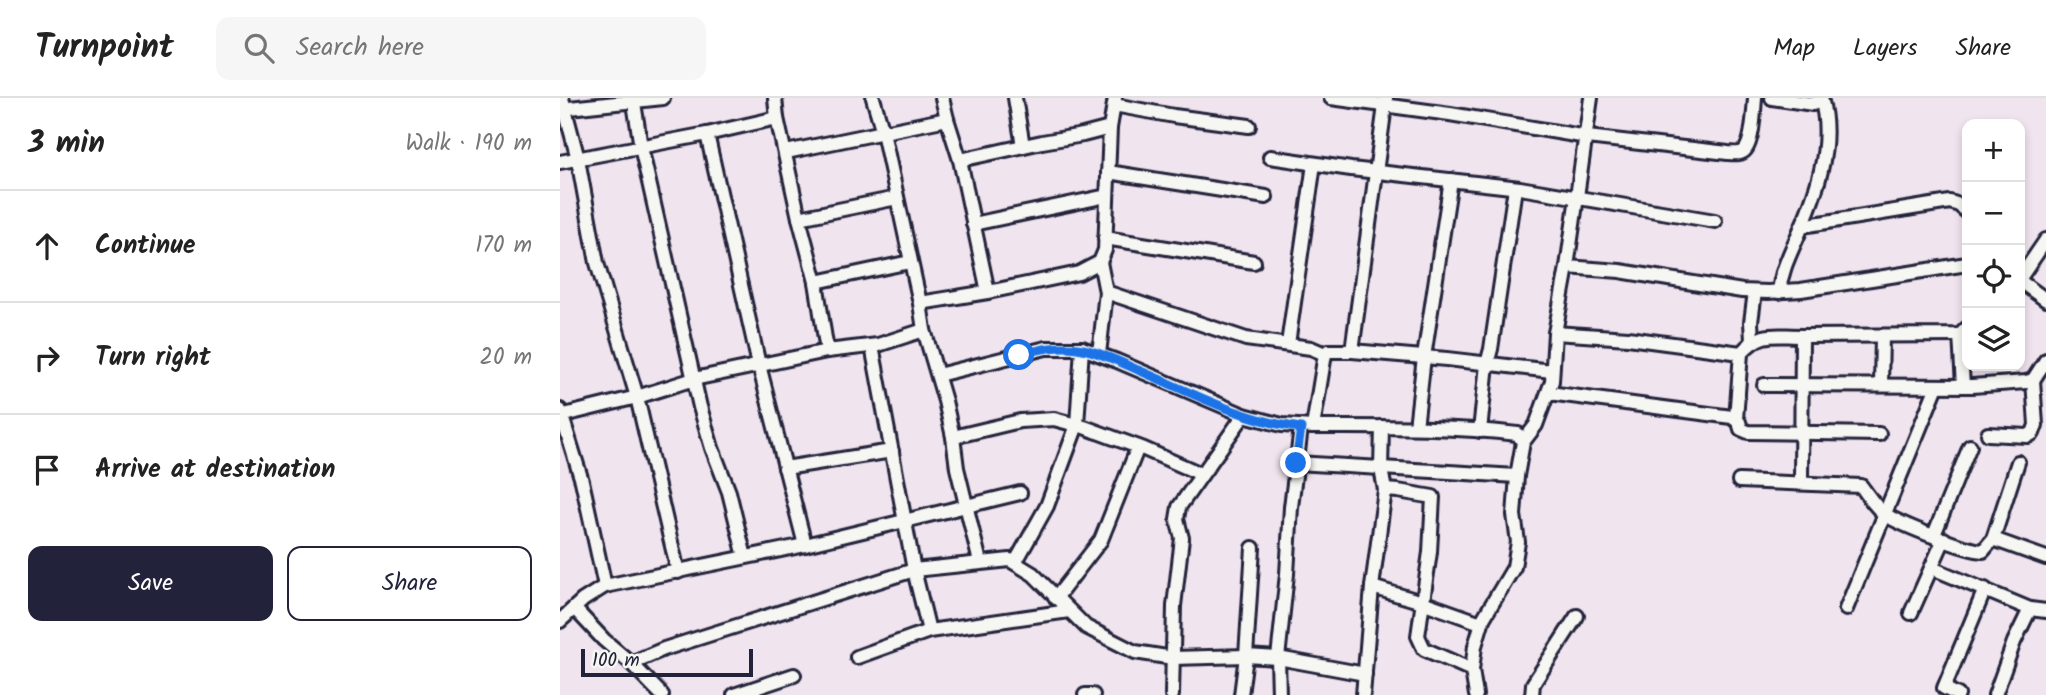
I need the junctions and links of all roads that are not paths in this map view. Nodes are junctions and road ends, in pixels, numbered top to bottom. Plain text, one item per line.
1 (663, 98) edge
2 (775, 98) edge
3 (873, 98) edge
4 (943, 98) edge
5 (1015, 98) edge
6 (1331, 98) edge
7 (1591, 98) edge
8 (1755, 98) edge
9 (1772, 98) edge
10 (1821, 98) edge
11 (618, 101) edge
12 (1115, 101) edge
13 (1386, 101) edge
14 (634, 103) junction
15 (562, 106) edge
16 (777, 118) junction
17 (947, 119) junction
18 (1249, 126) dead end
19 (1110, 128) junction
20 (883, 132) junction
21 (707, 134) junction
22 (1587, 137) junction
23 (1023, 146) junction
24 (642, 147) junction
25 (786, 152) junction
26 (1270, 157) dead end
27 (578, 159) junction
28 (960, 160) junction
29 (560, 162) edge
30 (1314, 164) junction
31 (1376, 171) junction
32 (1108, 172) junction
33 (1451, 180) junction
34 (1515, 188) junction
35 (1107, 196) junction
36 (1266, 197) dead end
37 (1577, 197) junction
38 (897, 198) junction
39 (1962, 208) edge
40 (799, 218) junction
41 (1715, 221) dead end
42 (973, 224) junction
43 (1802, 226) junction
44 (1105, 238) junction
45 (2046, 240) edge
46 (910, 262) junction
47 (1100, 262) junction
48 (1254, 262) dead end
49 (1962, 265) edge
50 (1567, 267) junction
51 (2025, 272) edge
52 (816, 282) junction
53 (2025, 283) edge
54 (988, 292) junction
55 (1107, 292) junction
56 (1755, 292) junction
57 (1779, 292) junction
58 (2046, 300) edge
59 (920, 303) junction
60 (924, 330) junction
61 (1962, 332) edge
62 (1555, 333) junction
63 (1802, 336) junction
64 (1882, 336) junction
65 (1752, 340) junction
66 (1287, 344) junction
67 (872, 346) junction
68 (1082, 348) junction
69 (827, 351) junction
70 (1352, 351) junction
71 (1741, 353) junction
72 (1099, 354) junction
73 (1325, 354) junction
74 (1424, 357) junction
75 (2046, 360) edge
76 (1487, 364) junction
77 (759, 365) junction
78 (1552, 371) junction
79 (1963, 371) edge
80 (939, 375) junction
81 (694, 379) junction
82 (2034, 380) junction
83 (1764, 385) dead end
84 (1802, 385) junction
85 (1881, 385) junction
86 (1937, 386) junction
87 (1963, 386) junction
88 (1549, 393) junction
89 (637, 397) junction
90 (561, 413) edge
91 (1244, 415) junction
92 (1736, 419) junction
93 (1077, 425) junction
94 (1307, 427) junction
95 (1382, 427) junction
96 (1416, 427) junction
97 (1479, 430) junction
98 (1800, 434) junction
99 (1879, 434) dead end
100 (1988, 434) dead end
101 (953, 437) junction
102 (1523, 442) junction
103 (1970, 446) dead end
104 (1138, 447) junction
105 (892, 451) junction
106 (2018, 462) dead end
107 (1296, 463) junction
108 (785, 468) junction
109 (1381, 469) junction
110 (1201, 474) junction
111 (1517, 476) junction
112 (1740, 481) dead end
113 (1801, 482) junction
114 (1385, 491) junction
115 (1020, 492) dead end
116 (965, 505) junction
117 (1884, 514) junction
118 (904, 520) junction
119 (1939, 537) junction
120 (1993, 539) junction
121 (805, 545) junction
122 (1253, 548) dead end
123 (745, 557) junction
124 (2046, 558) edge
125 (980, 562) junction
126 (1015, 563) junction
127 (1932, 568) junction
128 (914, 570) junction
129 (678, 572) junction
130 (605, 586) junction
131 (1372, 587) junction
132 (1985, 589) junction
133 (1056, 598) junction
134 (1422, 602) junction
135 (2030, 609) junction
136 (1846, 610) dead end
137 (566, 611) edge
138 (1069, 611) junction
139 (2046, 611) edge
140 (1910, 613) dead end
141 (1577, 616) dead end
142 (1482, 623) junction
143 (929, 631) junction
144 (1246, 656) junction
145 (857, 657) dead end
146 (1173, 658) junction
147 (1278, 658) junction
148 (631, 663) junction
149 (1472, 670) junction
150 (1365, 674) junction
151 (794, 676) dead end
152 (662, 695) edge
153 (734, 695) edge
154 (1085, 695) edge
155 (1093, 695) edge
156 (1172, 695) edge
157 (1241, 695) edge
158 (1279, 695) edge
159 (1363, 695) edge
160 (1476, 695) edge
161 (1532, 695) edge
162 (1958, 695) edge
163 (1995, 695) edge

1 - 14 street
2 - 16 street
3 - 20 street
4 - 17 street
5 - 23 street
6 - 13 street
7 - 22 street
8 - 22 street
9 - 10 street
10 - 43 street
11 - 14 street
11 - 15 street
12 - 18 street
12 - 19 street
13 - 22 street
13 - 31 street
14 - 24 street
15 - 27 street
16 - 21 street
16 - 25 street
17 - 20 street
17 - 28 street
19 - 23 street
19 - 32 street
20 - 25 street
20 - 38 street
21 - 24 street
21 - 77 street
22 - 37 street
23 - 28 street
24 - 27 street
24 - 81 street
25 - 40 street
26 - 30 street
27 - 29 street
27 - 89 street
28 - 42 street
30 - 31 street
30 - 66 street
31 - 33 street
31 - 70 street
32 - 35 street
32 - 36 street
33 - 34 street
33 - 74 street
34 - 37 street
34 - 76 street
35 - 42 street
35 - 44 street
37 - 41 street
37 - 50 street
38 - 40 street
38 - 46 street
39 - 43 street
40 - 52 street
42 - 54 street
43 - 57 street
44 - 47 street
44 - 48 street
45 - 51 street
46 - 52 street
46 - 59 street
47 - 54 street
47 - 55 street
49 - 57 street
50 - 56 street
50 - 62 street
52 - 69 street
53 - 58 street
54 - 59 street
55 - 66 street
55 - 72 street
56 - 57 street
56 - 65 street
59 - 60 street
60 - 67 street
60 - 80 street
61 - 64 street
62 - 71 street
62 - 78 street
63 - 64 street
63 - 65 street
63 - 84 street
64 - 85 street
65 - 71 street
66 - 73 street
67 - 69 street
67 - 105 street
68 - 72 street
68 - 80 street
68 - 93 street
69 - 77 street
70 - 73 street
70 - 74 street
71 - 92 street
72 - 91 street
73 - 94 street
74 - 76 street
74 - 96 street
75 - 82 street
76 - 78 street
76 - 97 street
77 - 81 street
77 - 108 street
78 - 88 street
79 - 87 street
80 - 101 street
81 - 89 street
81 - 123 street
82 - 87 street
82 - 100 street
83 - 84 street
84 - 85 street
84 - 98 street
85 - 86 street
86 - 87 street
86 - 117 street
88 - 92 street
88 - 102 street
89 - 90 street
89 - 129 street
90 - 130 street
91 - 94 street
91 - 110 street
92 - 98 street
93 - 101 street
93 - 104 street
93 - 126 street
94 - 95 street
94 - 107 street
95 - 96 street
95 - 109 street
96 - 97 street
97 - 102 street
98 - 99 street
98 - 113 street
101 - 116 street
102 - 111 street
103 - 119 street
104 - 110 street
104 - 133 street
105 - 108 street
105 - 118 street
106 - 120 street
107 - 109 street
107 - 147 street
108 - 121 street
109 - 111 street
109 - 114 street
110 - 146 street
111 - 142 street
112 - 113 street
113 - 117 street
114 - 131 street
114 - 134 street
115 - 116 street
116 - 118 street
116 - 125 street
117 - 119 street
117 - 136 street
118 - 121 street
118 - 128 street
119 - 120 street
119 - 127 street
120 - 124 street
121 - 123 street
122 - 144 street
123 - 129 street
125 - 126 street
125 - 128 street
126 - 133 street
127 - 132 street
127 - 140 street
128 - 143 street
128 - 148 street
129 - 130 street
130 - 137 street
131 - 134 street
131 - 150 street
132 - 135 street
132 - 162 street
133 - 138 street
134 - 142 street
134 - 149 street
135 - 139 street
135 - 163 street
137 - 148 street
138 - 143 street
138 - 146 street
141 - 161 street
142 - 149 street
143 - 145 street
144 - 146 street
144 - 147 street
144 - 157 street
146 - 156 street
147 - 150 street
147 - 158 street
148 - 152 street
149 - 160 street
150 - 159 street
151 - 153 street
154 - 155 street

